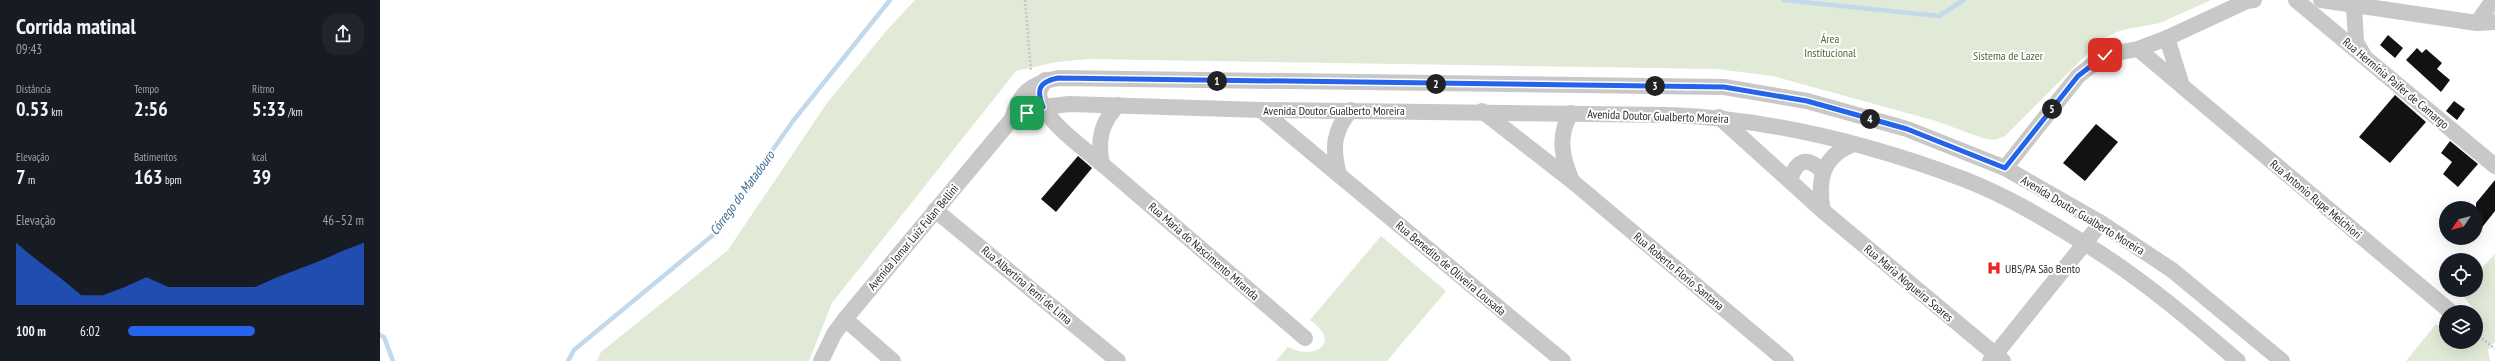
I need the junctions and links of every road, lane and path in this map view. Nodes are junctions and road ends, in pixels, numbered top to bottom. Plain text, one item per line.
1 (1025, 0) edge
2 (2254, 0) edge
3 (2296, 0) edge
4 (2321, 0) edge
5 (2493, 0) edge
6 (2337, 2) junction
7 (2354, 5) junction
8 (2495, 22) edge
9 (2477, 23) junction
10 (2332, 30) junction
11 (2167, 38) junction
12 (2138, 49) junction
13 (2364, 57) junction
14 (1039, 83) junction
15 (2182, 86) junction
16 (1118, 105) junction
17 (1043, 107) junction
18 (1019, 110) junction
19 (1261, 110) junction
20 (1351, 110) junction
21 (1482, 111) junction
22 (1570, 113) junction
23 (1719, 117) junction
24 (1854, 144) junction
25 (1102, 164) junction
26 (2495, 166) edge
27 (2005, 168) junction
28 (1823, 172) junction
29 (1339, 174) junction
30 (1572, 181) junction
31 (1790, 181) junction
32 (936, 210) junction
33 (1824, 211) junction
34 (2101, 223) junction
35 (2085, 244) junction
36 (2443, 305) edge
37 (845, 319) junction
38 (1305, 338) dead end
39 (2483, 339) edge
40 (2495, 349) edge
41 (1996, 359) edge
42 (821, 361) edge
43 (893, 361) edge
44 (1118, 361) edge
45 (1563, 361) edge
46 (1786, 361) edge
47 (2238, 361) edge
48 (2282, 361) edge

1 - 14 path
2 - 11 street
3 - 10 street, Rua Hermínia Paifer de Camargo
4 - 6 street
5 - 9 street
6 - 7 street
6 - 10 street
7 - 9 street
7 - 13 street
8 - 9 street
10 - 13 street, Rua Hermínia Paifer de Camargo
11 - 12 street
11 - 15 street
12 - 15 street, Rua Antonio Rupe Melchiori
12 - 27 street
13 - 26 street, Rua Hermínia Paifer de Camargo
14 - 17 street
14 - 18 street, Avenida Jomar Luiz Fulan Bellini
14 - 27 street, Avenida Doutor Gualberto Moreira
15 - 36 street, Rua Antonio Rupe Melchiori
16 - 17 street, Avenida Doutor Gualberto Moreira
16 - 19 street, Avenida Doutor Gualberto Moreira
16 - 25 street
17 - 18 street, Avenida Doutor Gualberto Moreira
17 - 25 street, Rua Maria do Nascimento Miranda
18 - 32 street, Avenida Jomar Luiz Fulan Bellini
19 - 20 street, Avenida Doutor Gualberto Moreira
19 - 29 street, Rua Benedito de Oliveira Lousada
20 - 21 street, Avenida Doutor Gualberto Moreira
20 - 29 street
21 - 22 street, Avenida Doutor Gualberto Moreira
21 - 30 street, Rua Roberto Florio Santana
22 - 23 street, Avenida Doutor Gualberto Moreira
22 - 30 street, Rua Roberto Florio Santana
23 - 24 street, Avenida Doutor Gualberto Moreira
23 - 31 street, Rua Maria Nogueira Soares
24 - 28 street
24 - 35 street, Avenida Doutor Gualberto Moreira
25 - 38 street, Rua Maria do Nascimento Miranda
27 - 34 street, Avenida Doutor Gualberto Moreira
28 - 31 street
28 - 33 street
29 - 45 street, Rua Benedito de Oliveira Lousada
30 - 46 street, Rua Roberto Florio Santana
31 - 33 street, Rua Maria Nogueira Soares
32 - 37 street, Avenida Jomar Luiz Fulan Bellini
32 - 44 street, Rua Albertina Terni de Lima
33 - 41 street, Rua Maria Nogueira Soares
34 - 35 street
34 - 48 street, Avenida Doutor Gualberto Moreira
35 - 41 street
35 - 47 street, Avenida Doutor Gualberto Moreira
37 - 42 street, Avenida Jomar Luiz Fulan Bellini
37 - 43 street
39 - 40 path

